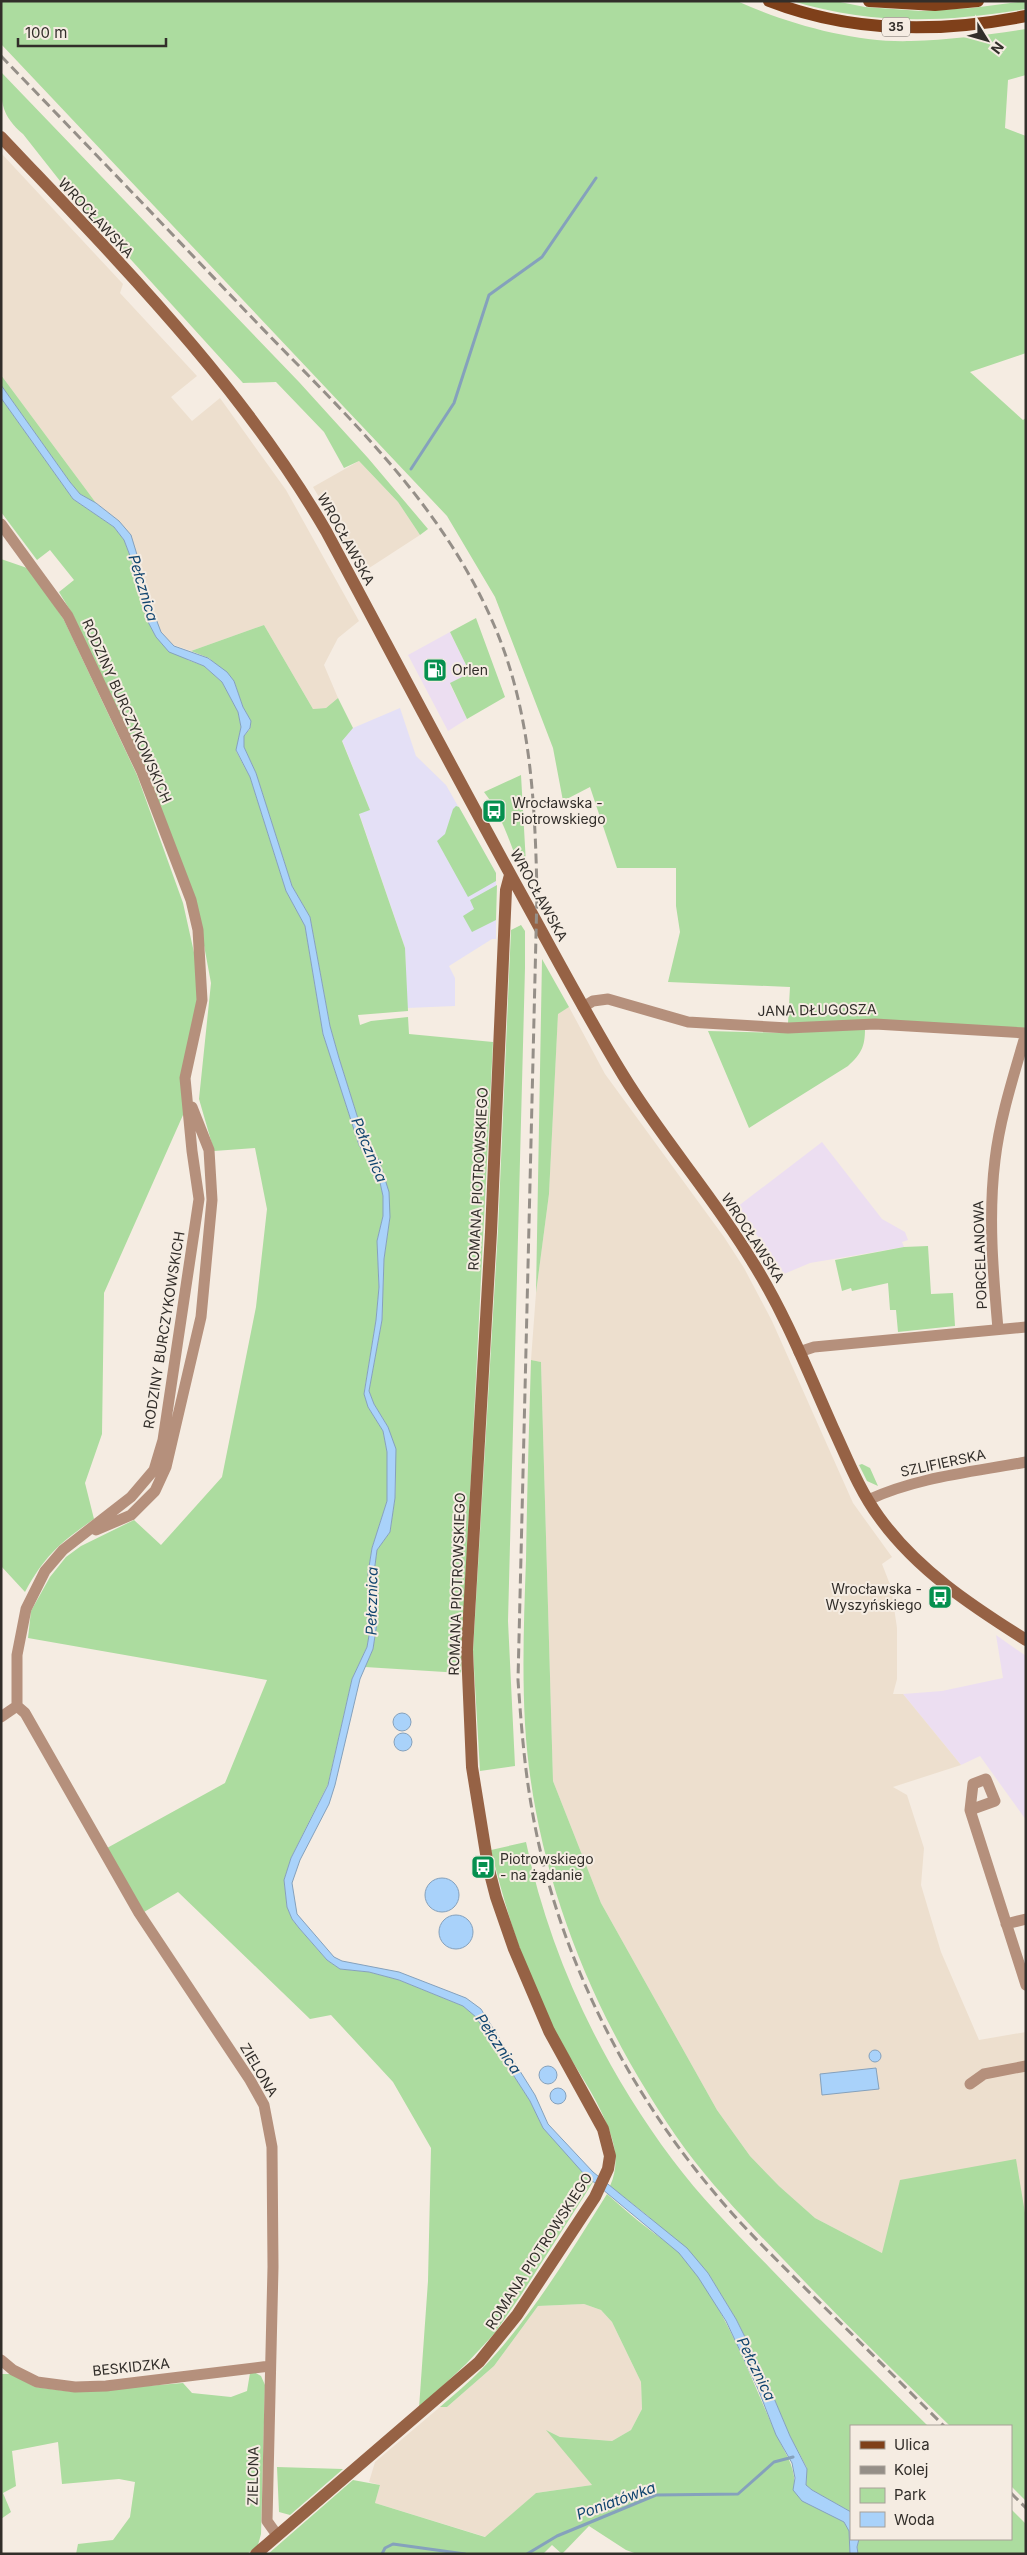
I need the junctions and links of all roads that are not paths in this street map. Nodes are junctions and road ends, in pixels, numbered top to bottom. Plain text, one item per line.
1 (769, 1) edge
2 (869, 1) edge
3 (978, 1) edge
4 (1026, 16) edge
5 (1, 137) edge
6 (1, 524) edge
7 (510, 875) junction
8 (525, 900) junction
9 (505, 925) junction
10 (583, 1007) junction
11 (1026, 1033) edge
12 (187, 1096) junction
13 (1026, 1327) edge
14 (998, 1329) junction
15 (799, 1352) junction
16 (1026, 1462) edge
17 (868, 1500) junction
18 (82, 1536) junction
19 (1026, 1640) edge
20 (17, 1706) junction
21 (1, 1717) edge
22 (970, 1810) dead end
23 (1026, 1919) edge
24 (1006, 1924) junction
25 (1026, 1985) edge
26 (1026, 2066) edge
27 (970, 2084) dead end
28 (1, 2360) edge
29 (270, 2366) junction
30 (277, 2535) junction
31 (256, 2554) edge

1 - 4 main road, 35
2 - 3 main road, 35
5 - 7 street, WROCŁAWSKA
6 - 12 street, RODZINY BURCZYKOWSKICH
7 - 8 street, WROCŁAWSKA
7 - 9 street, ROMANA PIOTROWSKIEGO
8 - 9 street
8 - 10 street, WROCŁAWSKA
9 - 30 street, ROMANA PIOTROWSKIEGO
10 - 11 street, JANA DŁUGOSZA
10 - 15 street, WROCŁAWSKA
11 - 14 street, PORCELANOWA
12 - 18 street, RODZINY BURCZYKOWSKICH
12 - 18 street, RODZINY BURCZYKOWSKICH
13 - 14 street
14 - 15 street
15 - 17 street, WROCŁAWSKA
16 - 17 street, SZLIFIERSKA
17 - 19 street, WROCŁAWSKA
18 - 20 street, RODZINY BURCZYKOWSKICH
20 - 21 street
20 - 29 street, ZIELONA
22 - 24 street
23 - 24 street
24 - 25 street
26 - 27 street
28 - 29 street, BESKIDZKA
29 - 30 street, ZIELONA
30 - 31 street, ROMANA PIOTROWSKIEGO

